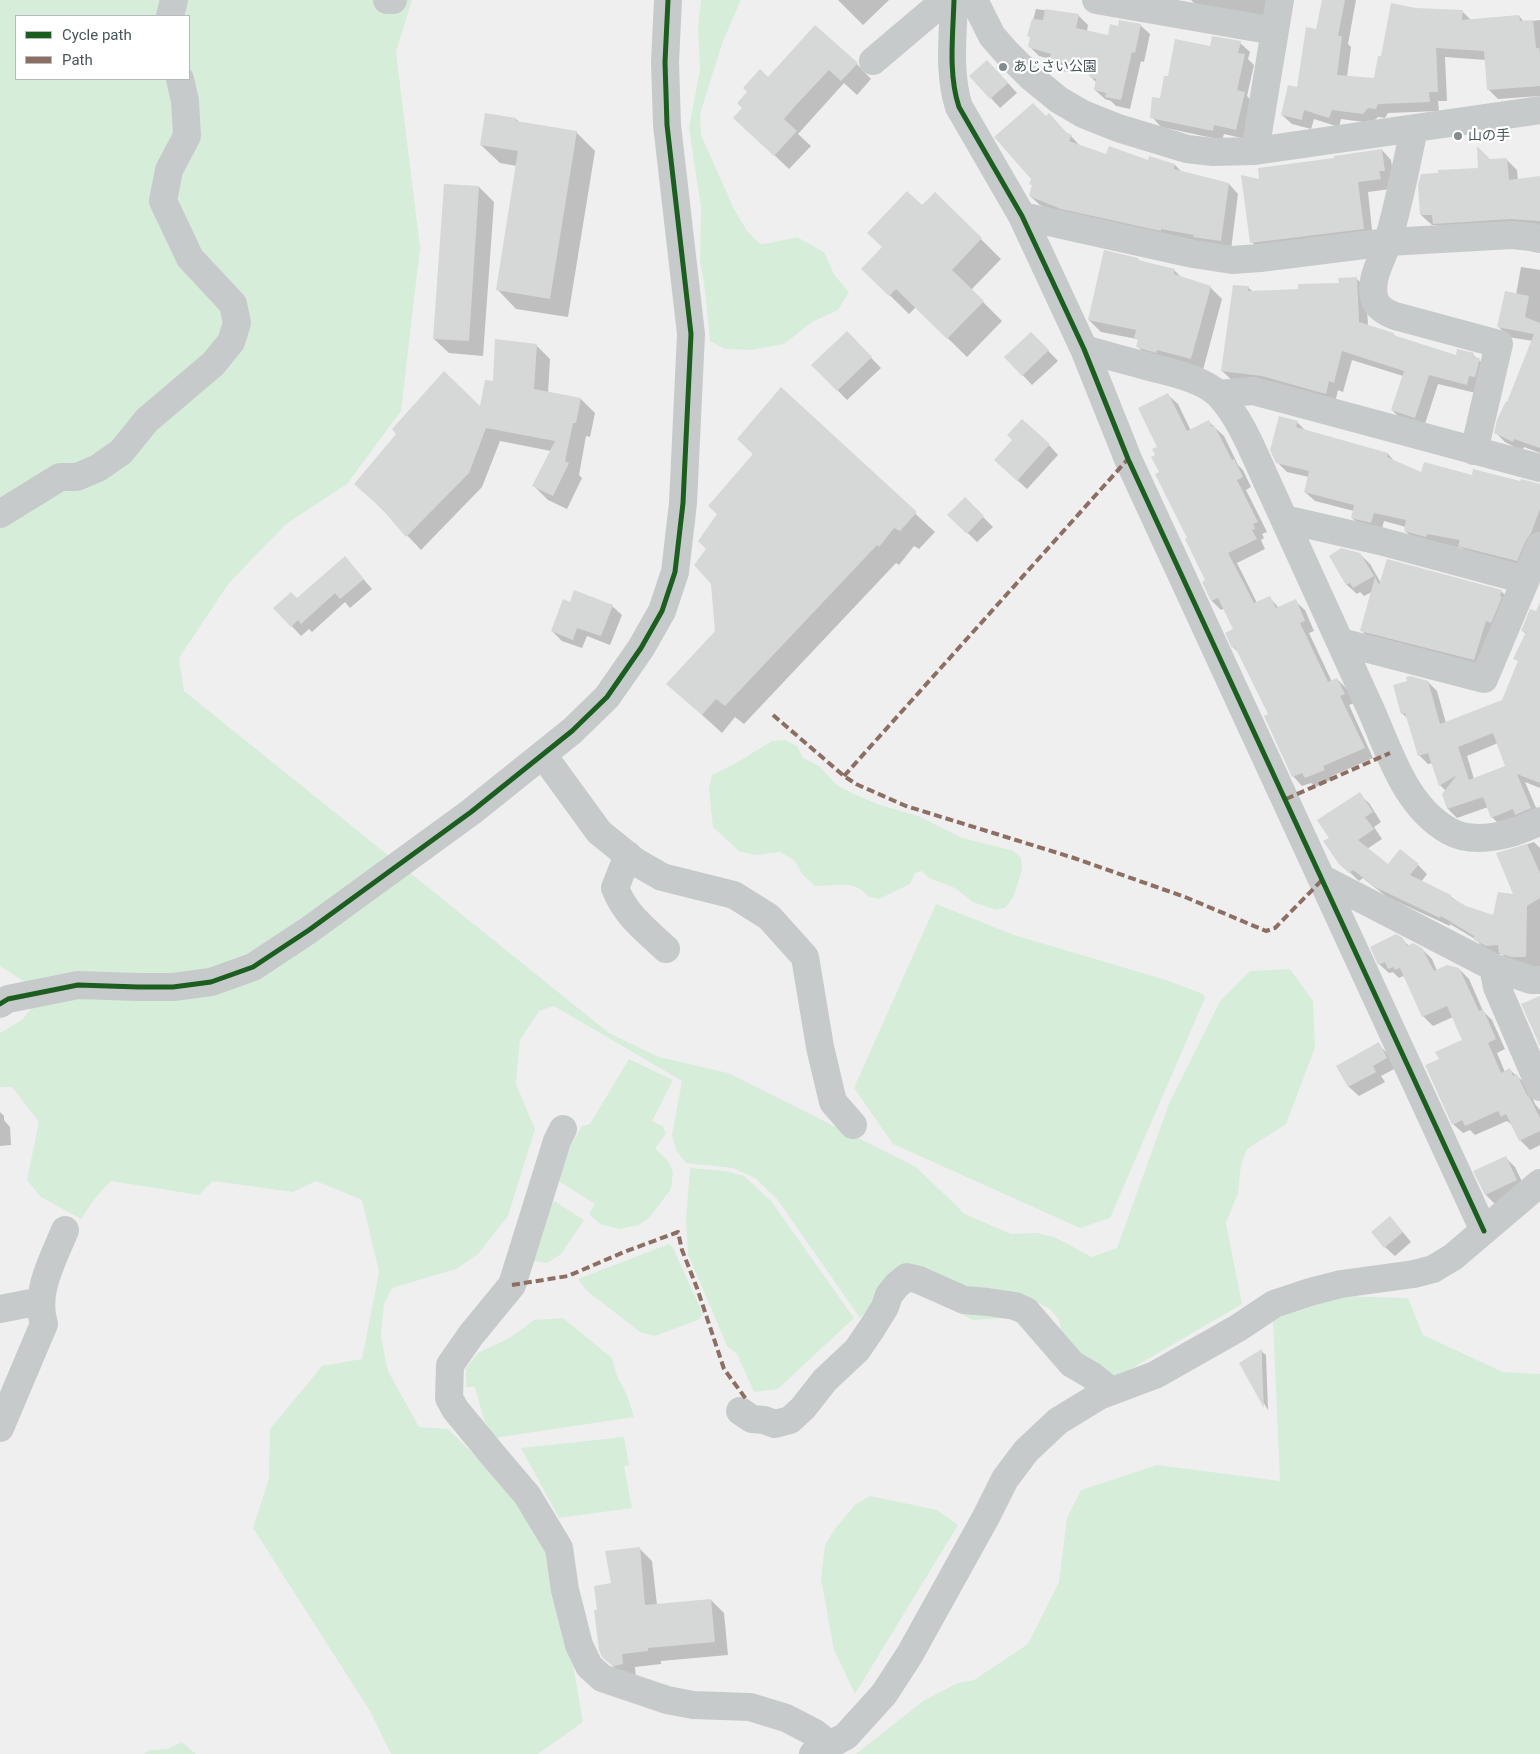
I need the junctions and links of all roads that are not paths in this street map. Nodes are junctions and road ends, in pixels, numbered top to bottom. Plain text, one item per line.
1 (174, 0) edge
2 (387, 0) edge
3 (393, 0) edge
4 (668, 0) edge
5 (945, 0) edge
6 (954, 0) edge
7 (974, 0) edge
8 (1096, 0) edge
9 (1280, 0) edge
10 (1167, 6) edge
11 (170, 15) edge
12 (1274, 31) junction
13 (873, 61) dead end
14 (180, 80) edge
15 (1540, 110) edge
16 (1414, 129) junction
17 (1255, 151) junction
18 (1022, 216) junction
19 (1540, 240) edge
20 (1388, 242) junction
21 (1084, 349) junction
22 (1218, 394) junction
23 (1474, 451) junction
24 (1540, 468) edge
25 (0, 514) edge
26 (1284, 518) junction
27 (1540, 546) edge
28 (1525, 580) junction
29 (1341, 642) junction
30 (543, 755) junction
31 (1540, 821) edge
32 (628, 855) junction
33 (1323, 879) junction
34 (666, 949) dead end
35 (1493, 968) junction
36 (1540, 980) edge
37 (0, 1004) edge
38 (1540, 1087) edge
39 (853, 1125) dead end
40 (562, 1129) dead end
41 (1540, 1183) edge
42 (65, 1230) dead end
43 (1484, 1231) junction
44 (42, 1300) junction
45 (0, 1309) edge
46 (1111, 1391) junction
47 (740, 1411) dead end
48 (0, 1428) edge
49 (821, 1749) edge

1 - 11 street
2 - 3 street
4 - 30 street
5 - 13 street
6 - 18 street
7 - 17 street
8 - 10 street
9 - 12 street
10 - 12 street
12 - 17 street
14 - 25 street
15 - 16 street
16 - 17 street
16 - 20 street
18 - 20 street
18 - 21 street
19 - 20 street
20 - 23 street
21 - 22 street
21 - 33 street
22 - 23 street
22 - 26 street
23 - 24 street
26 - 28 street
26 - 29 street
27 - 28 street
28 - 29 street
29 - 31 street
30 - 32 street
30 - 37 street
32 - 34 street
32 - 39 street
33 - 35 street
33 - 43 street
35 - 36 street
35 - 38 street
40 - 49 street
41 - 43 street
42 - 44 street
43 - 46 street
44 - 45 street
44 - 48 street
46 - 47 street
46 - 49 street

